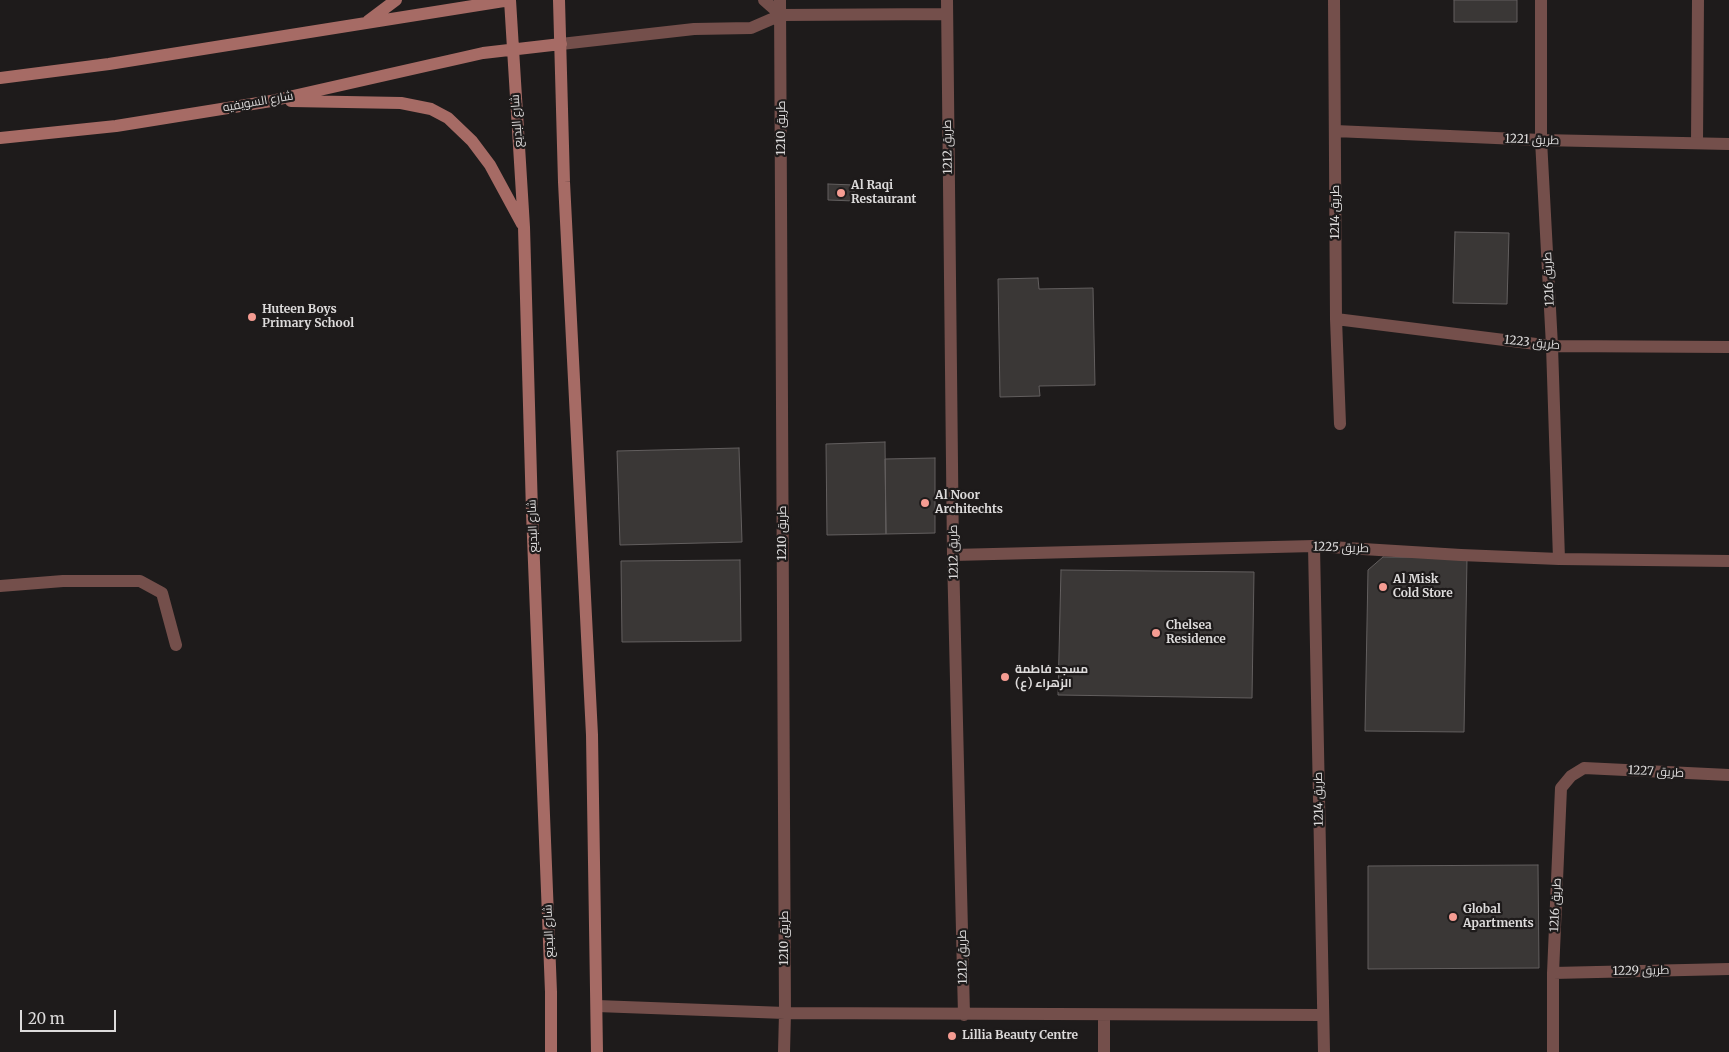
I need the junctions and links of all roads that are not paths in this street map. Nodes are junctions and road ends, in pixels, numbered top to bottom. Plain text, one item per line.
1 (396, 0) edge
2 (510, 0) edge
3 (559, 0) edge
4 (764, 0) edge
5 (780, 0) edge
6 (947, 0) edge
7 (1334, 0) edge
8 (1540, 0) edge
9 (1698, 0) edge
10 (946, 14) junction
11 (781, 15) junction
12 (366, 22) junction
13 (561, 44) junction
14 (512, 50) junction
15 (0, 78) edge
16 (271, 101) junction
17 (1335, 131) junction
18 (0, 138) edge
19 (1541, 140) junction
20 (1697, 143) junction
21 (1729, 144) edge
22 (524, 227) junction
23 (1336, 319) junction
24 (1552, 346) junction
25 (1729, 347) edge
26 (1340, 424) dead end
27 (1314, 546) junction
28 (953, 555) junction
29 (1559, 559) junction
30 (1729, 562) edge
31 (0, 586) edge
32 (176, 645) dead end
33 (1584, 768) joint
34 (1729, 775) edge
35 (1729, 968) edge
36 (1553, 973) junction
37 (597, 1006) junction
38 (785, 1013) junction
39 (964, 1015) junction
40 (1104, 1015) junction
41 (1324, 1015) junction
42 (551, 1052) edge
43 (597, 1052) edge
44 (784, 1052) edge
45 (1104, 1052) edge
46 (1324, 1052) edge
47 (1553, 1052) edge

1 - 12 street
2 - 12 street
2 - 14 street, شارع البديع
3 - 13 street
4 - 11 street
5 - 11 street, طريق 1210
6 - 10 street, طريق 1212
7 - 17 street, طريق 1214
8 - 19 street, طريق 1216
9 - 20 street
10 - 11 street
10 - 28 street, طريق 1212
11 - 13 street
11 - 38 street, طريق 1210
12 - 15 street
13 - 14 street
13 - 37 street
14 - 16 street, شارع السويفيه
14 - 22 street, شارع البديع
16 - 18 street, شارع السويفيه
16 - 22 street
17 - 19 street, طريق 1221
17 - 23 street, طريق 1214
19 - 20 street, طريق 1221
19 - 24 street, طريق 1216
20 - 21 street, طريق 1221
22 - 42 street, شارع البديع
23 - 24 street, طريق 1223
23 - 26 street, طريق 1214
24 - 25 street, طريق 1223
24 - 29 street, طريق 1216
27 - 28 street, طريق 1225
27 - 29 street, طريق 1225
27 - 41 street, طريق 1214
28 - 39 street, طريق 1212
29 - 30 street, طريق 1225
31 - 32 street
33 - 34 street, طريق 1227
33 - 36 street, طريق 1216
35 - 36 street, طريق 1229
36 - 47 street, طريق 1216
37 - 38 street
37 - 43 street
38 - 39 street
38 - 44 street, طريق 1210
39 - 40 street
40 - 41 street
40 - 45 street
41 - 46 street, طريق 1214

